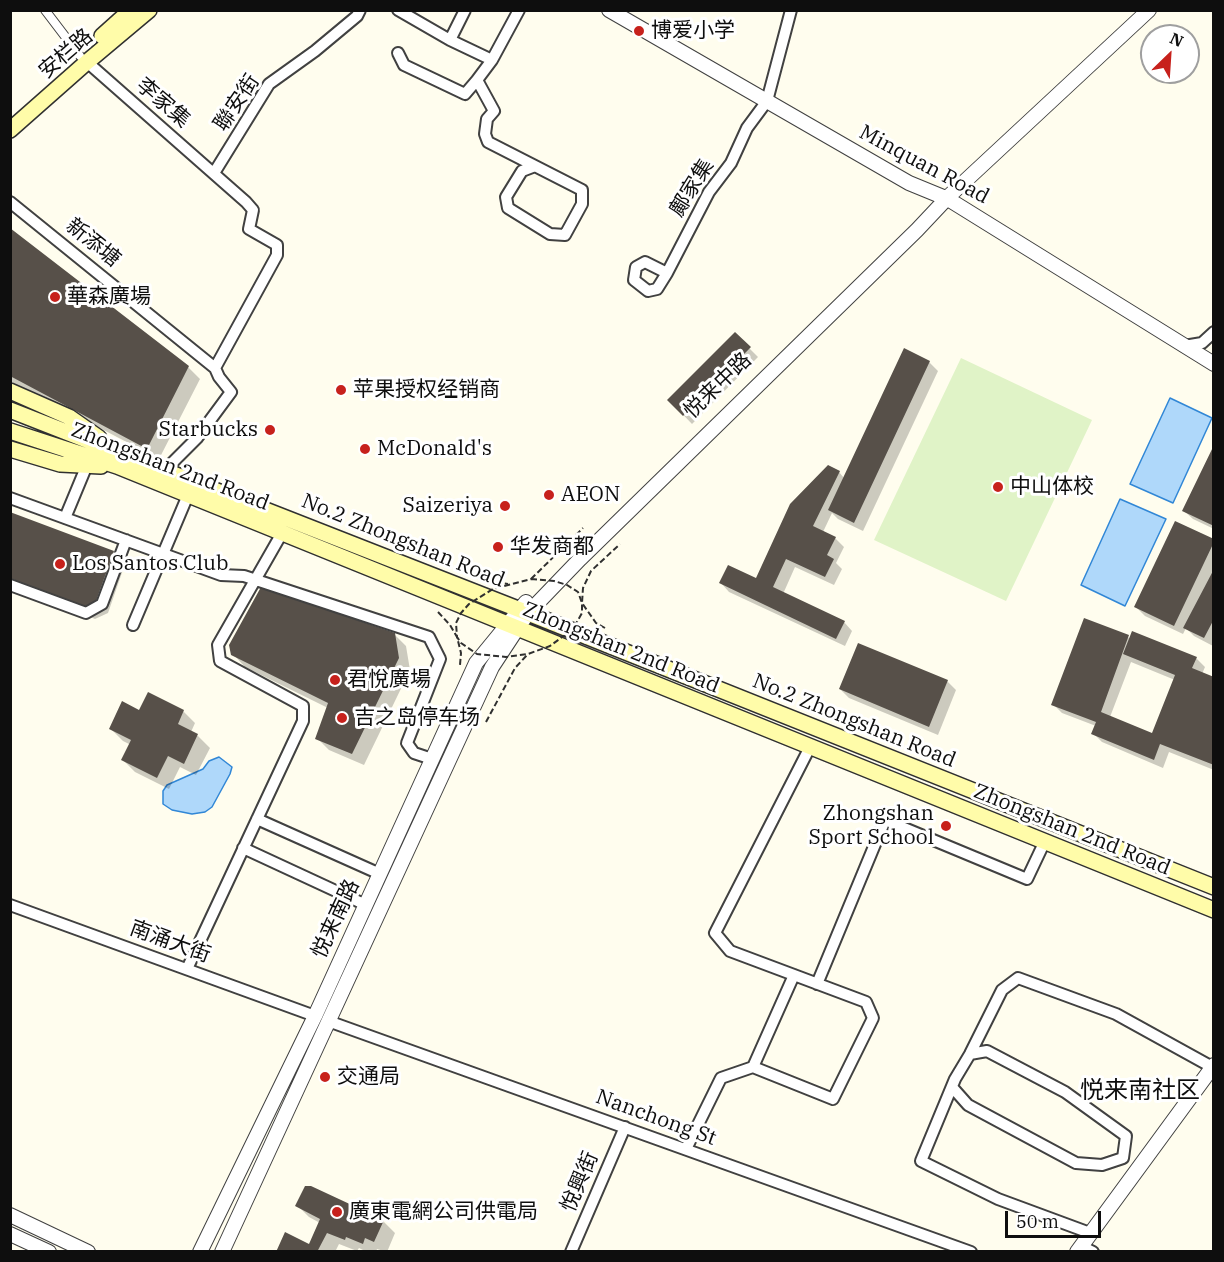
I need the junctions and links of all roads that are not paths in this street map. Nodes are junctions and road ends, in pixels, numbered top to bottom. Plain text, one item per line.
1 (45, 10) edge
2 (132, 10) edge
3 (149, 10) edge
4 (360, 10) edge
5 (399, 10) edge
6 (465, 10) edge
7 (519, 10) edge
8 (609, 10) edge
9 (790, 10) edge
10 (1149, 10) edge
11 (450, 40) junction
12 (398, 53) dead end
13 (84, 59) junction
14 (492, 60) junction
15 (477, 80) junction
16 (767, 101) junction
17 (10, 118) edge
18 (10, 130) edge
19 (535, 166) junction
20 (214, 173) junction
21 (947, 198) junction
22 (10, 202) edge
23 (667, 273) junction
24 (1214, 332) edge
25 (1184, 346) junction
26 (1214, 364) edge
27 (215, 368) junction
28 (10, 391) edge
29 (10, 410) edge
30 (10, 431) edge
31 (10, 449) edge
32 (118, 459) junction
33 (87, 465) junction
34 (165, 470) junction
35 (188, 495) junction
36 (10, 498) edge
37 (65, 518) junction
38 (282, 533) junction
39 (126, 540) junction
40 (163, 554) junction
41 (256, 580) junction
42 (10, 585) edge
43 (523, 611) junction
44 (133, 625) dead end
45 (512, 627) junction
46 (810, 747) junction
47 (432, 759) junction
48 (257, 819) junction
49 (1045, 842) junction
50 (243, 848) junction
51 (380, 874) junction
52 (1214, 887) edge
53 (366, 904) junction
54 (10, 905) edge
55 (1214, 910) edge
56 (187, 969) junction
57 (794, 975) junction
58 (817, 984) junction
59 (322, 1018) junction
60 (970, 1054) junction
61 (1213, 1066) edge
62 (753, 1067) junction
63 (952, 1087) junction
64 (625, 1127) junction
65 (686, 1149) junction
66 (1123, 1158) junction
67 (1139, 1168) junction
68 (10, 1215) edge
69 (1090, 1233) junction
70 (10, 1234) edge
71 (1084, 1250) edge
72 (49, 1251) edge
73 (88, 1251) edge
74 (200, 1251) edge
75 (222, 1251) edge
76 (571, 1251) edge
77 (971, 1251) edge

1 - 13 street
2 - 13 main road, 安栏路
3 - 13 main road, 安栏路
4 - 20 street, 聯安街
5 - 11 street
6 - 11 street
7 - 14 street
8 - 16 street, Minquan Road
9 - 16 street
10 - 21 street, 悦来中路
11 - 14 street
12 - 15 street
13 - 17 main road, 安栏路
13 - 18 main road, 安栏路
13 - 20 street, 李家集
14 - 15 street
15 - 19 street
16 - 21 street, Minquan Road
16 - 23 street, 鄺家集
19 - 19 street
20 - 27 street
21 - 25 street, Minquan Road
21 - 43 street, 悦来中路
22 - 27 street, 新添塘
23 - 23 street, 鄺家集
24 - 25 street
25 - 26 street, Minquan Road
27 - 34 street, 新添塘
28 - 32 main road
29 - 32 main road, No.2 Zhongshan Road
30 - 32 main road, Zhongshan 2nd Road
31 - 33 main road
32 - 33 main road
32 - 34 main road, No.2 Zhongshan Road
32 - 35 main road, Zhongshan 2nd Road
33 - 37 street
34 - 43 main road, No.2 Zhongshan Road
35 - 38 main road, Zhongshan 2nd Road
35 - 40 street
36 - 37 street
37 - 39 street
38 - 41 street
38 - 45 main road, Zhongshan 2nd Road
39 - 40 street
39 - 42 street
40 - 41 street
40 - 44 street
41 - 47 street
41 - 48 street
43 - 45 street, 悦来南路
43 - 52 main road, No.2 Zhongshan Road
45 - 46 main road, Zhongshan 2nd Road
45 - 47 street, 悦来南路
45 - 59 street, 悦来南路
46 - 49 main road, Zhongshan 2nd Road
46 - 57 street
47 - 51 street, 悦来南路
48 - 50 street
48 - 51 street
49 - 55 main road, Zhongshan 2nd Road
49 - 58 street
50 - 53 street
50 - 56 street
51 - 53 street, 悦来南路
53 - 59 street, 悦来南路
54 - 56 street, 南涌大街
56 - 59 street, 南涌大街
57 - 58 street
57 - 62 street
58 - 62 street
59 - 64 street, Nanchong St
59 - 74 street, 悦来南路
59 - 75 street, 悦来南路
60 - 61 street
60 - 63 street
60 - 66 street
61 - 67 street
62 - 65 street
63 - 66 street
63 - 69 street
64 - 65 street, Nanchong St
64 - 76 street, 悅興街
65 - 77 street, Nanchong St
66 - 67 street
67 - 69 street
68 - 73 street
69 - 71 street
70 - 72 street

